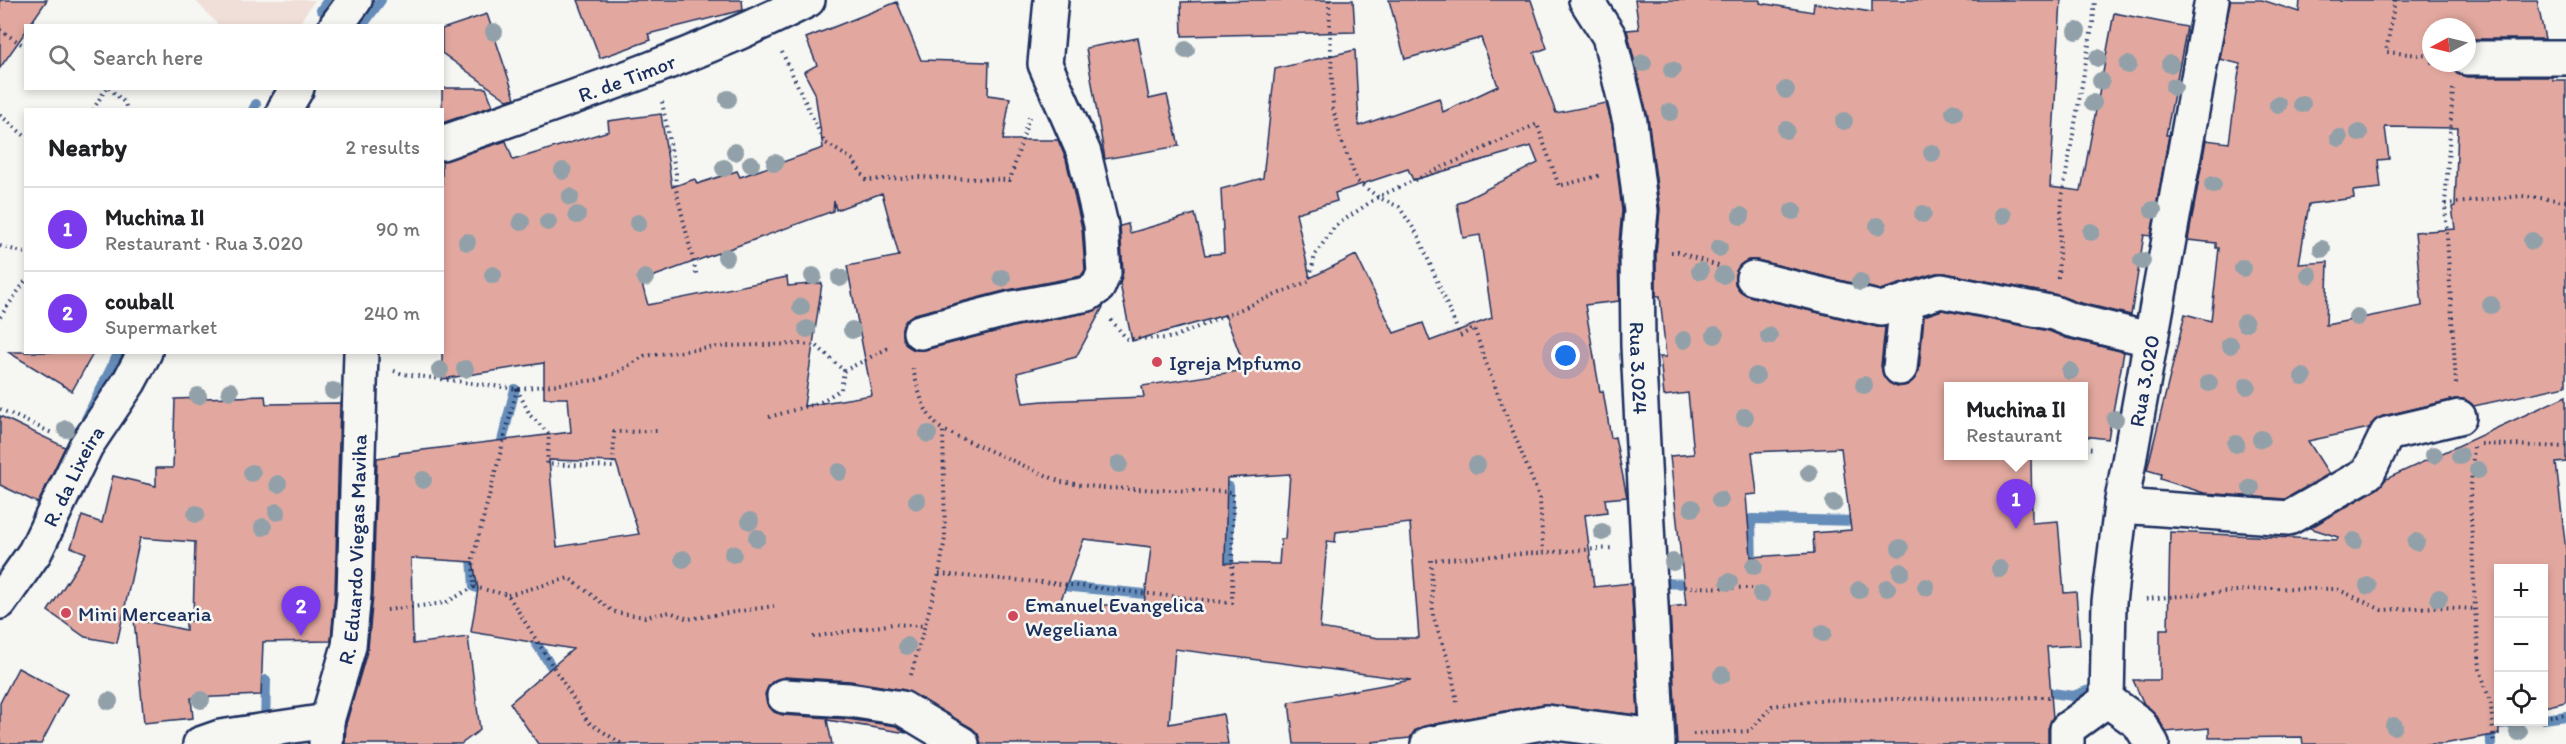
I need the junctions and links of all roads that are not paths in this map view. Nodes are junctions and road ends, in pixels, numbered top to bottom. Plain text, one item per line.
1 (355, 0) edge
2 (808, 0) edge
3 (1051, 0) edge
4 (1586, 0) edge
5 (2212, 0) edge
6 (337, 24) edge
7 (2476, 58) edge
8 (2566, 58) edge
9 (444, 142) edge
10 (1753, 278) road end
11 (1907, 301) junction
12 (920, 332) road end
13 (2149, 339) junction
14 (144, 354) edge
15 (360, 354) edge
16 (1900, 368) dead end
17 (2459, 417) road end
18 (2121, 506) junction
19 (0, 602) edge
20 (784, 696) dead end
21 (2107, 700) junction
22 (326, 733) edge
23 (2067, 736) edge
24 (1657, 740) edge
25 (200, 744) edge
26 (962, 744) edge
27 (1428, 744) edge
28 (2152, 744) edge

1 - 6 street
2 - 9 street, R. de Timor
3 - 12 street
4 - 24 street, Rua 3.024
5 - 13 street, Rua 3.020
7 - 8 street
10 - 11 street
11 - 13 street
11 - 16 street
13 - 18 street, Rua 3.020
14 - 19 street, R. da Lixeira
15 - 22 street, R. Eduardo Viegas Maviha
17 - 18 street
18 - 21 street, Rua 3.020
20 - 26 street
21 - 23 street
21 - 28 street
22 - 25 street
24 - 27 street

